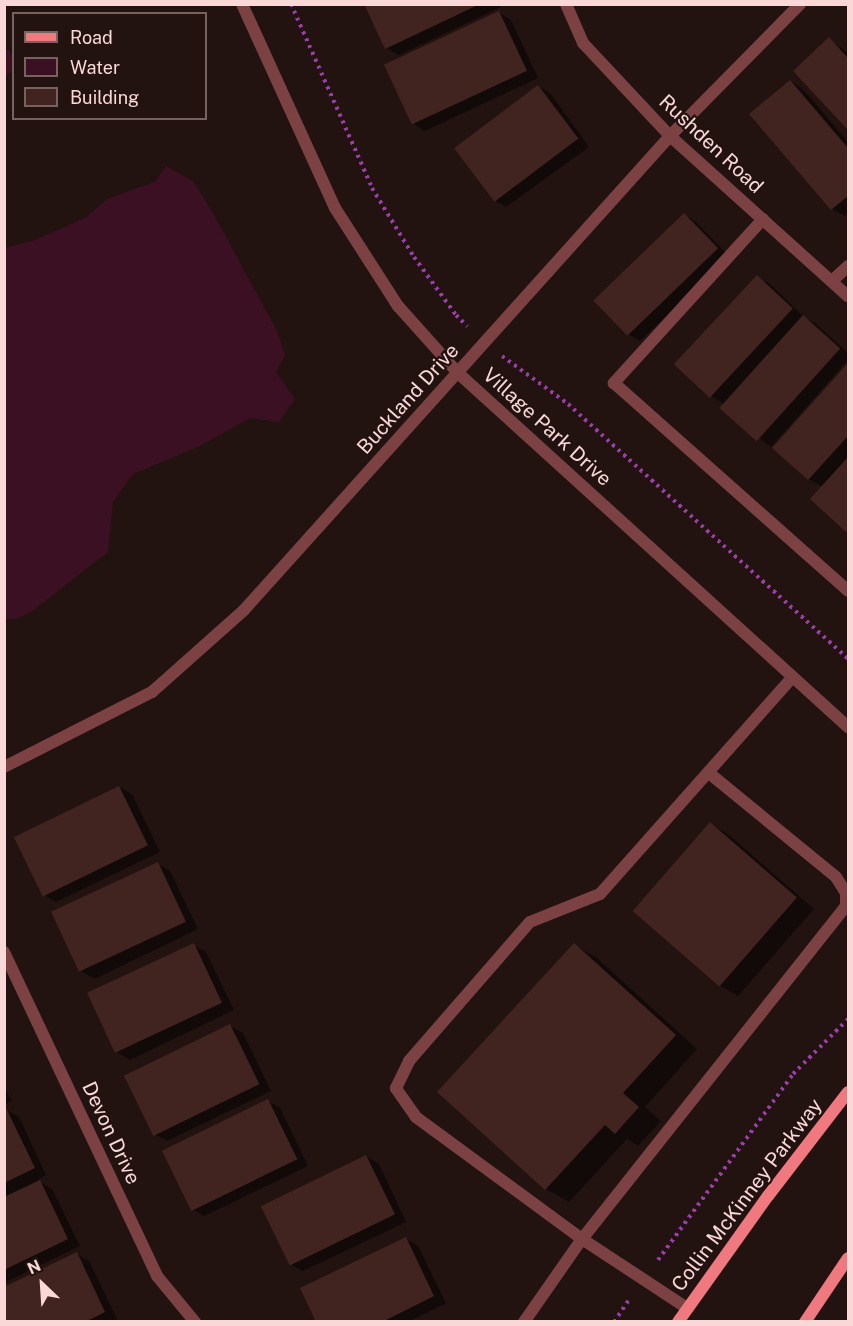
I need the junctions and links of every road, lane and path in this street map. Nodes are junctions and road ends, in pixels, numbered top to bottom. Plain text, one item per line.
1 (242, 4) edge
2 (291, 4) edge
3 (566, 4) edge
4 (800, 4) edge
5 (670, 136) junction
6 (762, 219) junction
7 (849, 266) edge
8 (832, 281) junction
9 (849, 296) edge
10 (485, 342) junction
11 (458, 373) junction
12 (849, 591) edge
13 (849, 659) edge
14 (793, 677) junction
15 (849, 728) edge
16 (4, 767) edge
17 (709, 773) junction
18 (4, 952) edge
19 (849, 1019) edge
20 (849, 1092) edge
21 (582, 1239) junction
22 (849, 1258) edge
23 (644, 1279) junction
24 (687, 1308) junction
25 (195, 1322) edge
26 (524, 1322) edge
27 (614, 1322) edge
28 (678, 1322) edge
29 (805, 1322) edge

1 - 11 street, Village Park Drive
2 - 10 path
3 - 5 street, Rushden Road
4 - 5 street, Buckland Drive
5 - 6 street, Rushden Road
5 - 10 street, Buckland Drive
6 - 8 street, Rushden Road
6 - 12 street
7 - 8 street
8 - 9 street, Rushden Road
10 - 11 street, Buckland Drive
10 - 13 path
11 - 14 street, Village Park Drive
11 - 16 street, Buckland Drive
14 - 15 street, Village Park Drive
14 - 17 street
17 - 21 street
17 - 21 street
18 - 25 street, Devon Drive
19 - 23 path
20 - 24 street, Collin McKinney Parkway
21 - 23 street
21 - 26 street
22 - 29 street
23 - 24 street
23 - 27 path
24 - 28 street, Collin McKinney Parkway

